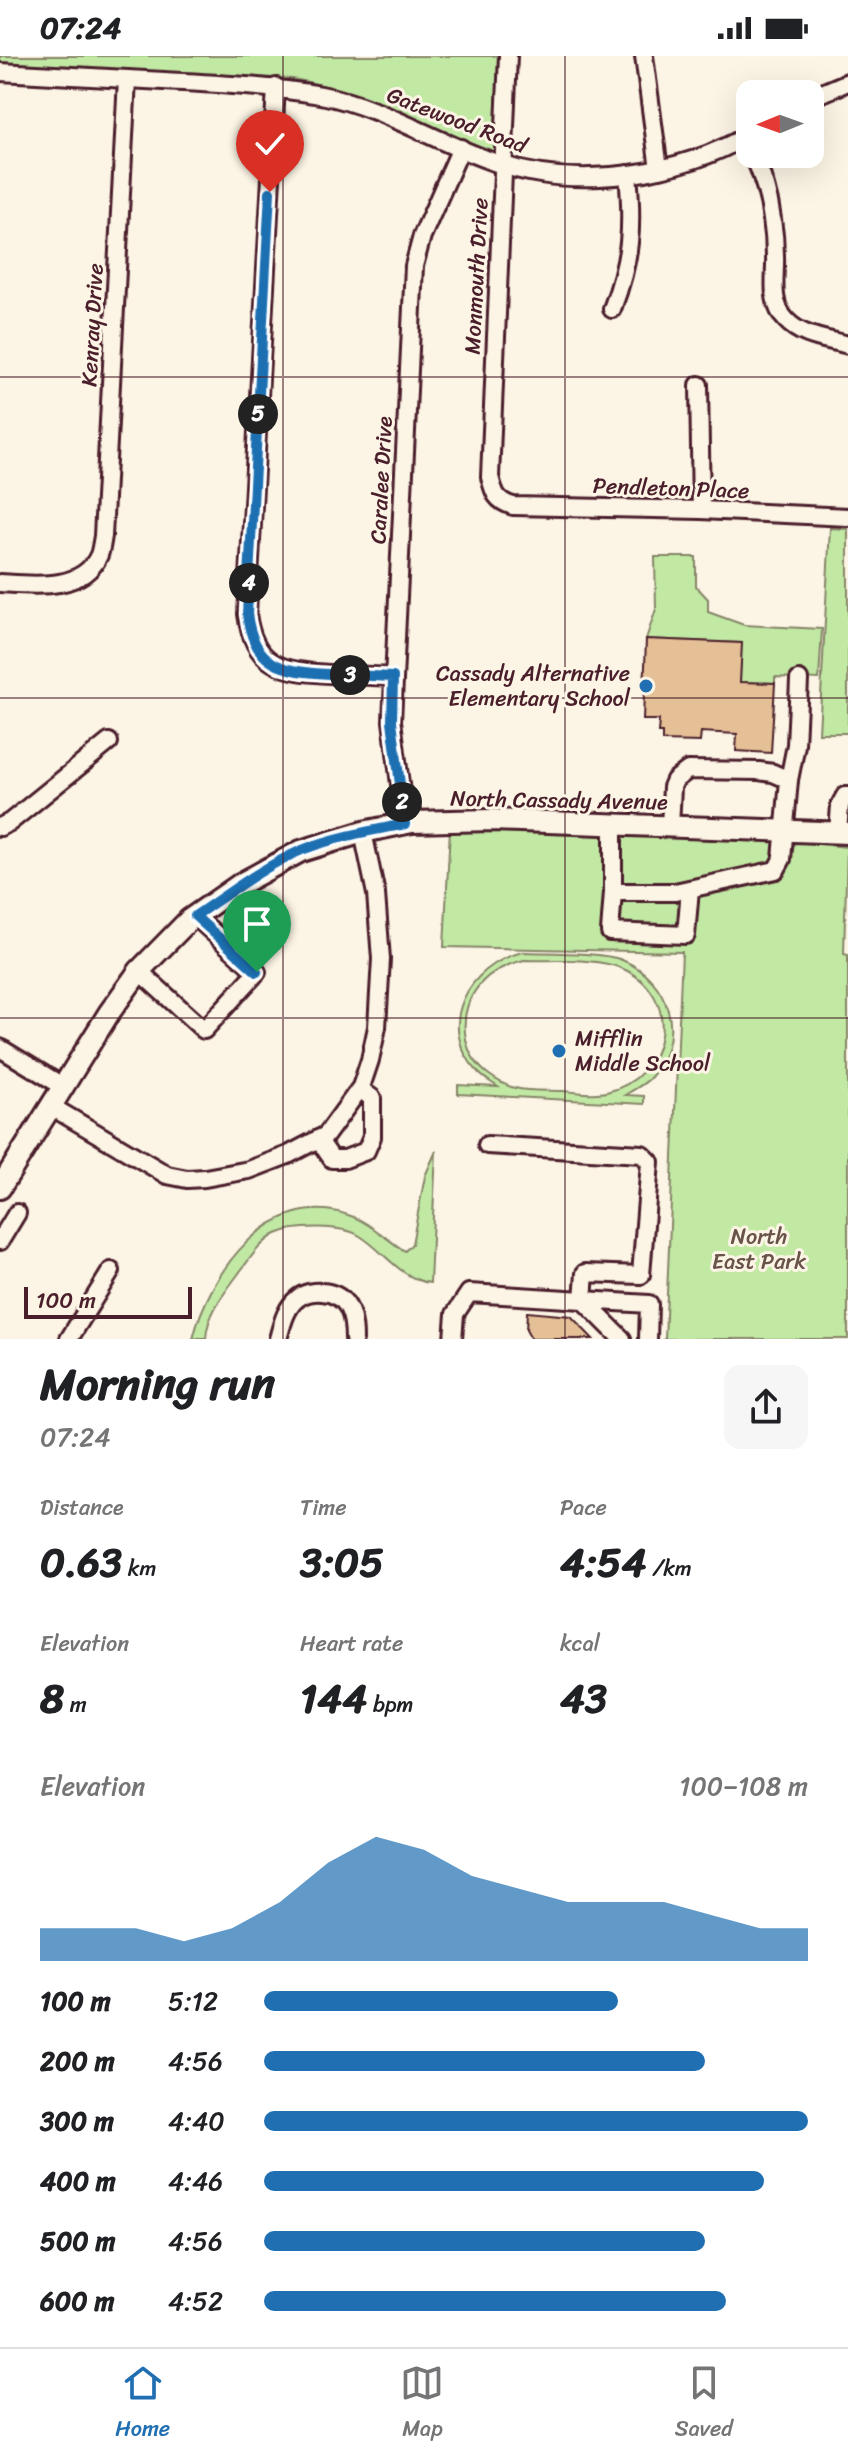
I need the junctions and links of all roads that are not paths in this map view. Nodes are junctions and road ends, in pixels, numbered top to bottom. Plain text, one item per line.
1 (508, 56) edge
2 (644, 56) edge
3 (0, 72) edge
4 (127, 79) junction
5 (848, 82) edge
6 (276, 87) junction
7 (824, 92) edge
8 (736, 147) edge
9 (461, 148) junction
10 (503, 166) junction
11 (758, 168) edge
12 (659, 169) junction
13 (628, 174) junction
14 (612, 309) dead end
15 (848, 345) edge
16 (699, 385) dead end
17 (495, 498) joint
18 (701, 510) junction
19 (848, 517) edge
20 (0, 583) edge
21 (393, 677) junction
22 (799, 680) dead end
23 (109, 742) dead end
24 (789, 780) junction
25 (848, 796) edge
26 (405, 824) junction
27 (613, 825) junction
28 (0, 827) edge
29 (670, 827) junction
30 (786, 831) junction
31 (363, 832) junction
32 (843, 833) edge
33 (690, 889) junction
34 (613, 892) junction
35 (195, 916) junction
36 (139, 971) junction
37 (0, 1048) edge
38 (64, 1087) junction
39 (360, 1089) junction
40 (52, 1107) junction
41 (322, 1137) junction
42 (487, 1145) dead end
43 (0, 1188) edge
44 (17, 1213) dead end
45 (0, 1241) edge
46 (111, 1271) dead end
47 (583, 1300) junction
48 (69, 1339) edge
49 (278, 1339) edge
50 (354, 1339) edge
51 (453, 1339) edge
52 (622, 1339) edge
53 (648, 1339) edge

1 - 10 street, Monmouth Drive
2 - 12 street
3 - 4 street, Gatewood Road
4 - 6 street, Gatewood Road
4 - 20 street, Kenray Drive
5 - 7 street
6 - 9 street, Gatewood Road
6 - 21 street
8 - 12 street, Gatewood Road
9 - 10 street, Gatewood Road
9 - 21 street, Caralee Drive
10 - 13 street, Gatewood Road
10 - 17 street, Monmouth Drive
11 - 15 street
12 - 13 street, Gatewood Road
13 - 14 street
16 - 18 street
17 - 18 street, Pendleton Place
18 - 19 street, Pendleton Place
21 - 26 street, Caralee Drive
22 - 24 street
23 - 28 street
24 - 29 street
24 - 30 street
25 - 32 street
26 - 27 main road, North Cassady Avenue
26 - 31 main road, North Cassady Avenue
27 - 29 main road, North Cassady Avenue
27 - 34 street
29 - 30 main road, North Cassady Avenue
30 - 32 main road, North Cassady Avenue
30 - 33 street
31 - 35 main road, North Cassady Avenue
31 - 39 street
33 - 34 street
33 - 34 street
35 - 36 main road, North Cassady Avenue
35 - 36 street
36 - 38 main road, North Cassady Avenue
37 - 38 street
38 - 40 main road, North Cassady Avenue
39 - 41 street
39 - 41 street
40 - 41 street
40 - 43 main road, North Cassady Avenue
42 - 47 street
44 - 45 street
46 - 48 street
47 - 51 street
47 - 52 street
47 - 53 street
49 - 50 street

